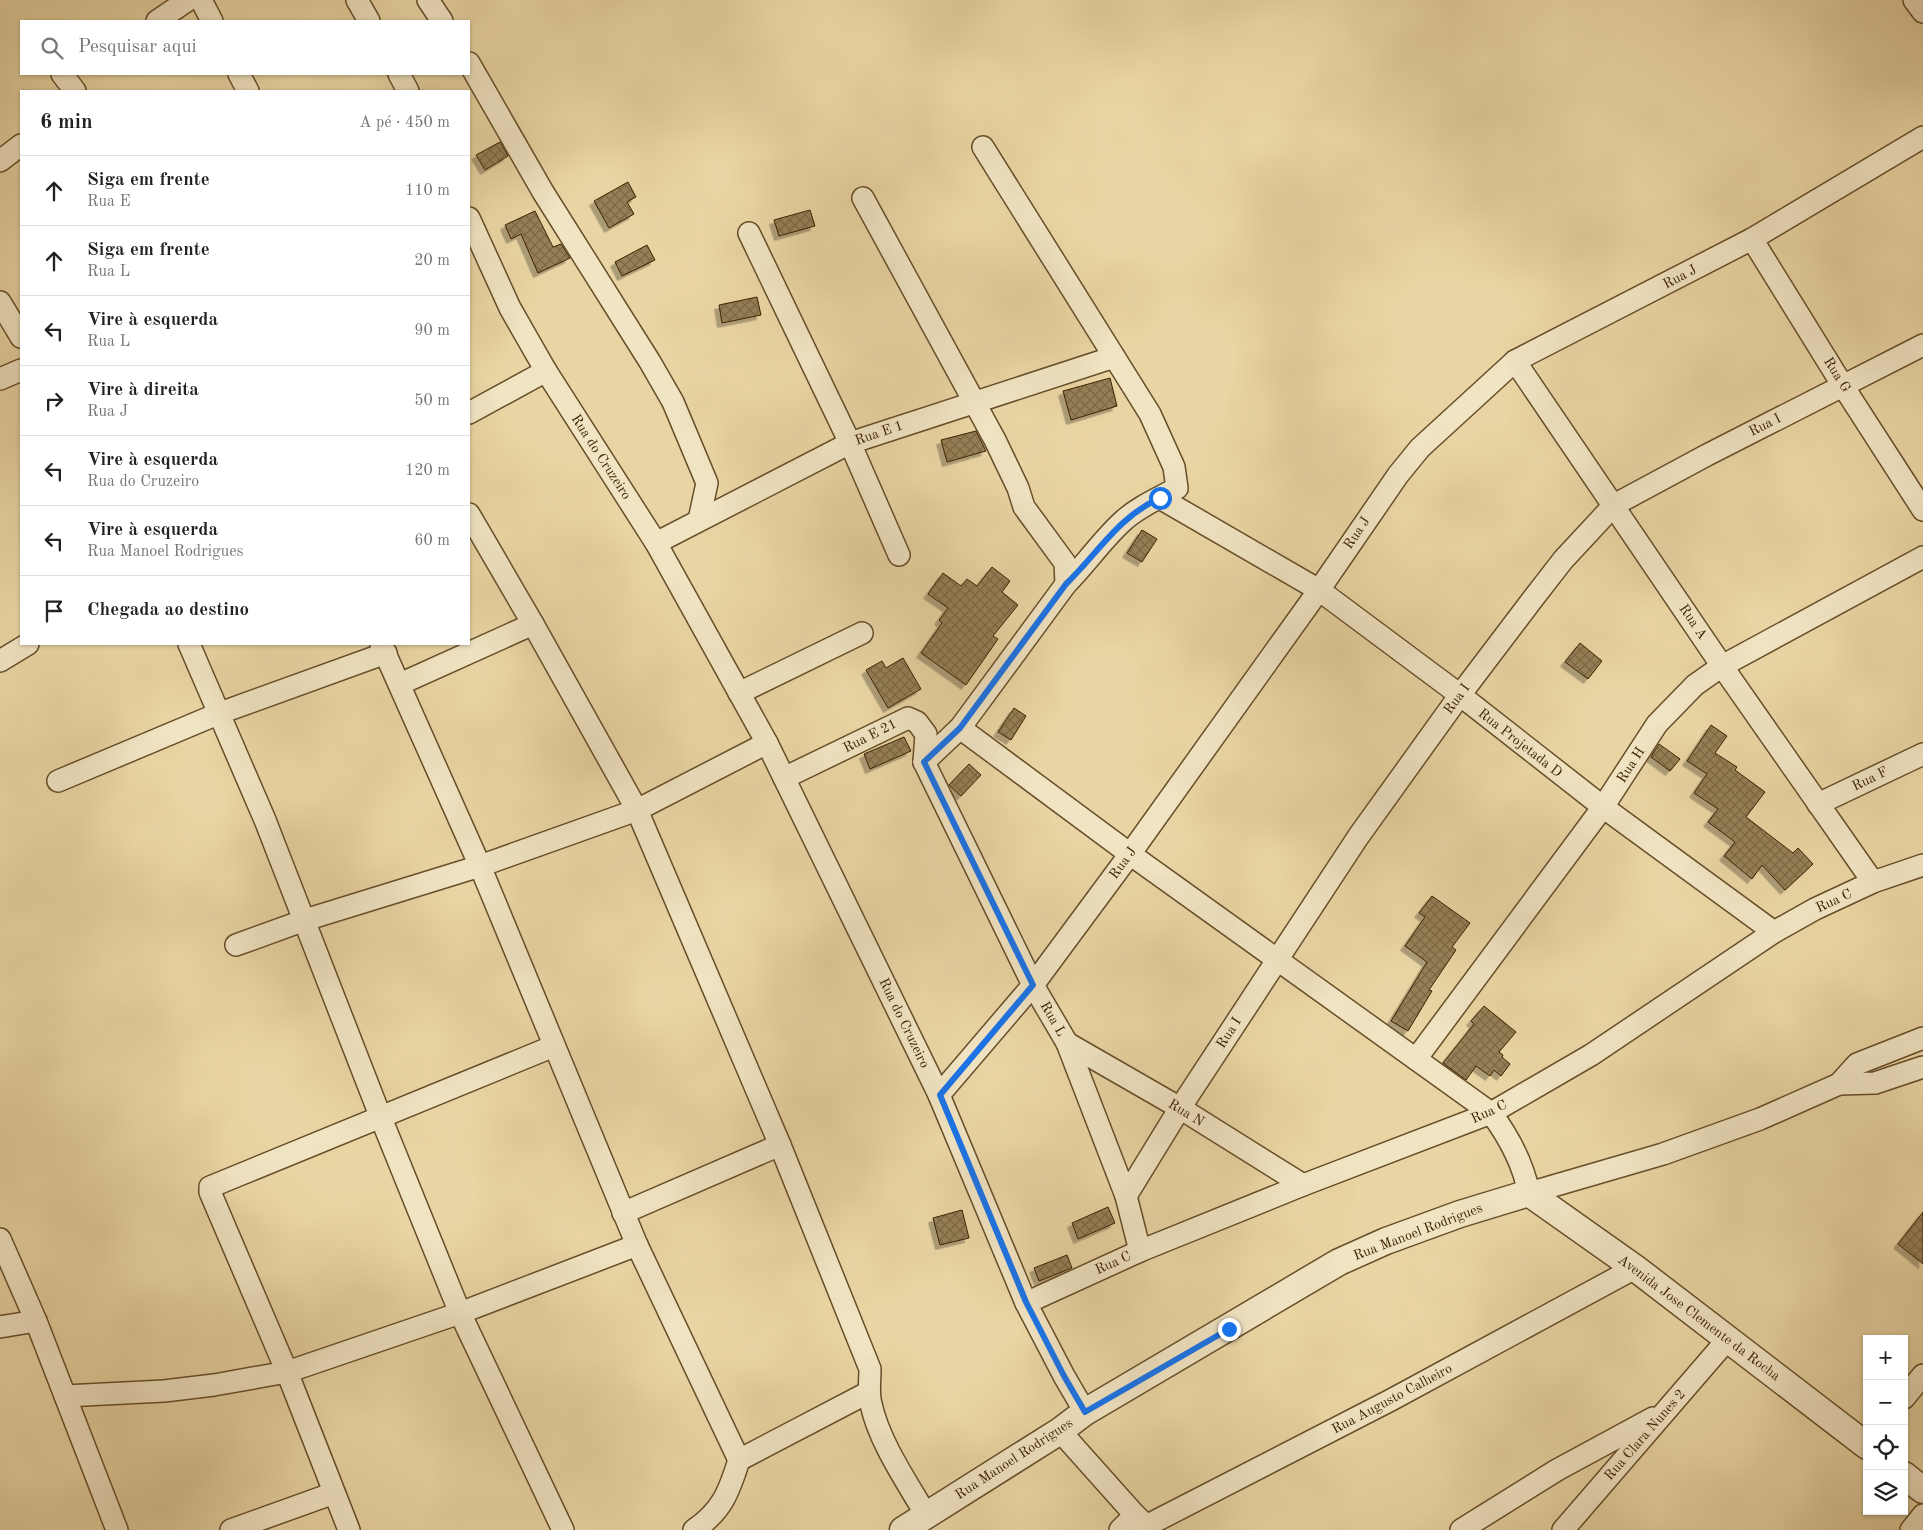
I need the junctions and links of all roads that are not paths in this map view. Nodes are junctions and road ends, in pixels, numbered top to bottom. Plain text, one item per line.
1 (188, 0) edge
2 (201, 0) edge
3 (357, 0) edge
4 (428, 0) edge
5 (1914, 0) edge
6 (1923, 12) edge
7 (158, 20) edge
8 (211, 20) edge
9 (368, 20) edge
10 (441, 20) edge
11 (470, 65) edge
12 (240, 75) edge
13 (399, 75) edge
14 (247, 90) edge
15 (407, 90) edge
16 (1923, 137) edge
17 (20, 146) edge
18 (982, 147) dead end
19 (0, 161) edge
20 (863, 198) dead end
21 (470, 220) edge
22 (749, 233) dead end
23 (1752, 239) junction
24 (0, 302) edge
25 (20, 335) edge
26 (1923, 345) edge
27 (1114, 357) junction
28 (1515, 361) junction
29 (20, 370) edge
30 (546, 371) junction
31 (0, 379) edge
32 (1843, 386) junction
33 (974, 402) junction
34 (470, 412) edge
35 (850, 443) junction
36 (1160, 498) junction
37 (1614, 504) junction
38 (1923, 510) edge
39 (470, 516) edge
40 (699, 520) junction
41 (656, 543) junction
42 (899, 555) dead end
43 (1923, 557) edge
44 (1066, 584) junction
45 (1319, 590) junction
46 (533, 624) junction
47 (862, 633) dead end
48 (26, 645) edge
49 (189, 645) edge
50 (383, 648) edge
51 (0, 661) edge
52 (1722, 666) junction
53 (400, 684) junction
54 (739, 693) junction
55 (1460, 695) junction
56 (220, 713) junction
57 (960, 728) junction
58 (767, 742) junction
59 (1923, 754) edge
60 (924, 762) junction
61 (784, 778) junction
62 (58, 781) dead end
63 (1818, 804) junction
64 (1603, 807) junction
65 (637, 810) junction
66 (1130, 854) junction
67 (480, 866) junction
68 (1923, 866) edge
69 (1873, 882) junction
70 (305, 920) junction
71 (1774, 932) junction
72 (236, 945) dead end
73 (1278, 958) junction
74 (1033, 985) junction
75 (1923, 1038) edge
76 (1067, 1044) junction
77 (554, 1046) junction
78 (1416, 1060) junction
79 (1923, 1067) edge
80 (1839, 1084) junction
81 (940, 1095) junction
82 (1180, 1108) junction
83 (1490, 1113) junction
84 (382, 1118) junction
85 (780, 1145) junction
86 (1303, 1185) junction
87 (1529, 1193) junction
88 (1126, 1196) junction
89 (623, 1213) junction
90 (0, 1238) edge
91 (637, 1244) junction
92 (1140, 1251) junction
93 (1635, 1268) junction
94 (1026, 1302) junction
95 (460, 1312) junction
96 (36, 1321) junction
97 (0, 1327) edge
98 (1727, 1340) junction
99 (287, 1372) junction
100 (1923, 1375) edge
101 (869, 1392) junction
102 (1908, 1393) edge
103 (65, 1396) junction
104 (1666, 1410) junction
105 (1085, 1412) junction
106 (1060, 1431) junction
107 (1863, 1443) edge
108 (739, 1460) junction
109 (1908, 1478) edge
110 (1923, 1490) edge
111 (334, 1493) junction
112 (1923, 1515) edge
113 (926, 1516) junction
114 (1138, 1525) edge
115 (117, 1530) edge
116 (231, 1530) edge
117 (349, 1530) edge
118 (563, 1530) edge
119 (694, 1530) edge
120 (903, 1530) edge
121 (1461, 1530) edge
122 (1563, 1530) edge
123 (1911, 1530) edge

1 - 7 street
2 - 8 street
3 - 9 street
4 - 10 street
5 - 6 street
11 - 40 street
12 - 14 street
13 - 15 street
16 - 23 street, Rua J
17 - 19 street
18 - 27 street
20 - 33 street
21 - 30 street, Rua do Cruzeiro
22 - 35 street
23 - 28 street, Rua J
23 - 32 street, Rua G
24 - 25 street
26 - 32 street, Rua I
27 - 33 street, Rua E 1
27 - 36 street
28 - 37 street, Rua A
28 - 45 street, Rua J
29 - 31 street
30 - 34 street
30 - 41 street, Rua do Cruzeiro
32 - 37 street, Rua I
32 - 38 street, Rua G
33 - 35 street, Rua E 1
33 - 44 street
35 - 40 street, Rua E 1
35 - 42 street
36 - 44 street
36 - 45 street, Rua Projetada D
37 - 52 street, Rua A
37 - 55 street, Rua I
39 - 46 street
40 - 41 street, Rua E 1
41 - 54 street, Rua do Cruzeiro
43 - 52 street, Rua H
44 - 57 street
45 - 55 street, Rua Projetada D
45 - 66 street, Rua J
46 - 53 street
46 - 65 street
47 - 54 street
48 - 51 street
49 - 56 street
50 - 53 street
50 - 56 street
52 - 63 street, Rua A
52 - 64 street, Rua H
53 - 67 street
54 - 58 street, Rua do Cruzeiro
55 - 64 street, Rua Projetada D
55 - 73 street, Rua I
56 - 62 street
56 - 70 street
57 - 60 street
57 - 66 street
58 - 61 street, Rua do Cruzeiro
58 - 65 street
59 - 63 street, Rua F
60 - 61 street, Rua E 21
60 - 74 street, Rua L
61 - 81 street, Rua do Cruzeiro
63 - 69 street, Rua A
64 - 71 street, Rua Projetada D
64 - 78 street, Rua H
65 - 67 street
65 - 85 street
66 - 73 street
66 - 74 street, Rua J
67 - 70 street
67 - 77 street
68 - 69 street, Rua C
69 - 71 street, Rua C
70 - 72 street
70 - 84 street
71 - 83 street, Rua C
73 - 78 street
73 - 82 street, Rua I
74 - 76 street, Rua L
74 - 81 street, Rua J
75 - 80 street
76 - 82 street, Rua N
76 - 88 street, Rua L
77 - 84 street
77 - 89 street
78 - 83 street
79 - 80 street
80 - 87 street, Rua Manoel Rodrigues
81 - 94 street, Rua do Cruzeiro
82 - 86 street, Rua N
82 - 88 street, Rua I
83 - 86 street, Rua C
83 - 87 street
84 - 95 street
84 - 99 street
85 - 89 street
85 - 101 street
86 - 92 street, Rua C
87 - 93 street, Avenida Jose Clemente da Rocha
87 - 105 street, Rua Manoel Rodrigues
88 - 92 street, Rua L
89 - 91 street
90 - 96 street
91 - 95 street
91 - 108 street
92 - 94 street, Rua C
93 - 98 street, Avenida Jose Clemente da Rocha
93 - 114 street, Rua Augusto Calheiro
94 - 105 street, Rua do Cruzeiro
95 - 99 street
95 - 118 street
96 - 97 street
96 - 103 street
98 - 104 street, Rua Clara Nunes 2
98 - 107 street, Avenida Jose Clemente da Rocha
99 - 103 street
99 - 111 street
100 - 102 street
101 - 108 street
101 - 113 street
103 - 115 street
104 - 121 street
104 - 122 street, Rua Clara Nunes 2
105 - 106 street, Rua Manoel Rodrigues
106 - 113 street, Rua Manoel Rodrigues
106 - 114 street
108 - 119 street
109 - 110 street
111 - 116 street
111 - 117 street
112 - 123 street
113 - 120 street, Rua Manoel Rodrigues

